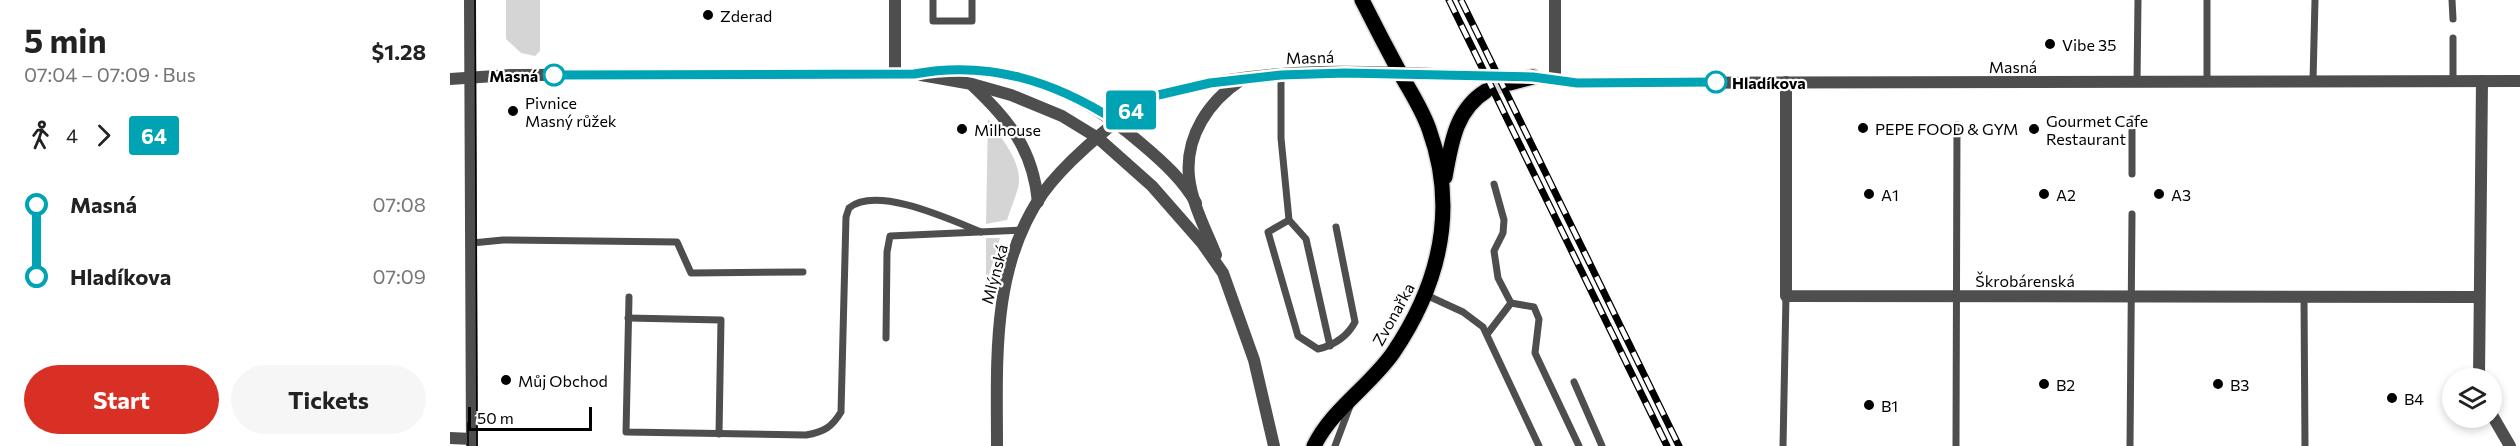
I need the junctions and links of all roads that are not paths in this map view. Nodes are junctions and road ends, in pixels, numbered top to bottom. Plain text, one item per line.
1 (470, 0) edge
2 (895, 0) edge
3 (933, 0) edge
4 (972, 0) edge
5 (1362, 0) edge
6 (1555, 0) edge
7 (2138, 0) edge
8 (2207, 0) edge
9 (2315, 0) edge
10 (2452, 0) edge
11 (2453, 19) dead end
12 (2453, 38) dead end
13 (895, 74) junction
14 (914, 74) junction
15 (1401, 74) junction
16 (1281, 75) junction
17 (1478, 76) tunnel mouth
18 (1533, 77) joint
19 (1244, 78) junction
20 (450, 79) edge
21 (471, 79) junction
22 (1509, 80) tunnel mouth
23 (1555, 80) junction
24 (2313, 81) junction
25 (2453, 81) junction
26 (2482, 81) junction
27 (2520, 81) edge
28 (1786, 82) junction
29 (2137, 83) junction
30 (2207, 83) junction
31 (972, 84) junction
32 (1486, 91) tunnel mouth
33 (2132, 118) dead end
34 (1116, 121) junction
35 (1957, 125) dead end
36 (1098, 138) junction
37 (2132, 174) dead end
38 (1494, 184) dead end
39 (1443, 192) junction
40 (1038, 202) junction
41 (1196, 203) junction
42 (2132, 213) dead end
43 (1289, 220) junction
44 (1336, 227) dead end
45 (1023, 230) junction
46 (981, 232) junction
47 (471, 243) junction
48 (803, 272) dead end
49 (1223, 273) junction
50 (1426, 295) junction
51 (1786, 296) junction
52 (1955, 296) junction
53 (2131, 296) junction
54 (629, 297) dead end
55 (2479, 297) junction
56 (2304, 298) junction
57 (1510, 303) junction
58 (628, 318) junction
59 (1488, 333) junction
60 (886, 338) dead end
61 (1330, 346) junction
62 (2479, 368) edge
63 (1574, 382) dead end
64 (1353, 398) junction
65 (2500, 428) edge
66 (719, 434) junction
67 (450, 438) edge
68 (472, 443) edge
69 (1274, 443) edge
70 (997, 446) edge
71 (1314, 446) edge
72 (1335, 446) edge
73 (1539, 446) edge
74 (1579, 446) edge
75 (1602, 446) edge
76 (1784, 446) edge
77 (1956, 446) edge
78 (2130, 446) edge
79 (2305, 446) edge
80 (2510, 446) edge

1 - 21 street
2 - 13 street
3 - 4 lane
5 - 15 main road
6 - 23 street
7 - 29 lane
8 - 30 lane
9 - 24 lane
10 - 11 lane
12 - 25 lane
13 - 14 street
13 - 21 street
14 - 31 street
14 - 34 street
15 - 16 street, Masná
15 - 17 street, Masná
15 - 39 main road, Zvonařka
16 - 19 street, Masná
16 - 43 lane
18 - 22 main road
18 - 23 street, Masná
19 - 34 street, Masná
19 - 41 street
20 - 21 street
21 - 47 street
23 - 28 street, Masná
24 - 25 street, Masná
24 - 30 street, Masná
25 - 26 street, Masná
26 - 27 street, Masná
26 - 55 street
28 - 29 street, Masná
28 - 51 street
29 - 30 street, Masná
31 - 36 street
31 - 40 street
32 - 39 main road
33 - 37 lane
34 - 36 street, Masná
34 - 41 street
35 - 52 lane
36 - 40 street, Mlýnská
36 - 49 street
38 - 57 lane
39 - 50 main road, Zvonařka
40 - 45 street, Mlýnská
41 - 49 street
42 - 53 lane
43 - 61 lane
43 - 61 lane
44 - 61 lane
45 - 46 lane
45 - 70 street, Mlýnská
46 - 60 lane
46 - 66 lane
47 - 48 lane
47 - 68 street
49 - 69 street
50 - 59 lane
50 - 64 main road, Zvonařka
51 - 52 street, Škrobárenská
51 - 76 lane
52 - 53 street, Škrobárenská
52 - 77 lane
53 - 56 street, Škrobárenská
53 - 78 lane
54 - 58 lane
55 - 56 street, Škrobárenská
55 - 62 street
56 - 79 lane
57 - 59 lane
57 - 74 lane
58 - 66 lane
58 - 66 lane
59 - 73 lane
63 - 75 lane
64 - 71 main road, Zvonařka
64 - 72 lane
65 - 80 street
67 - 68 street

